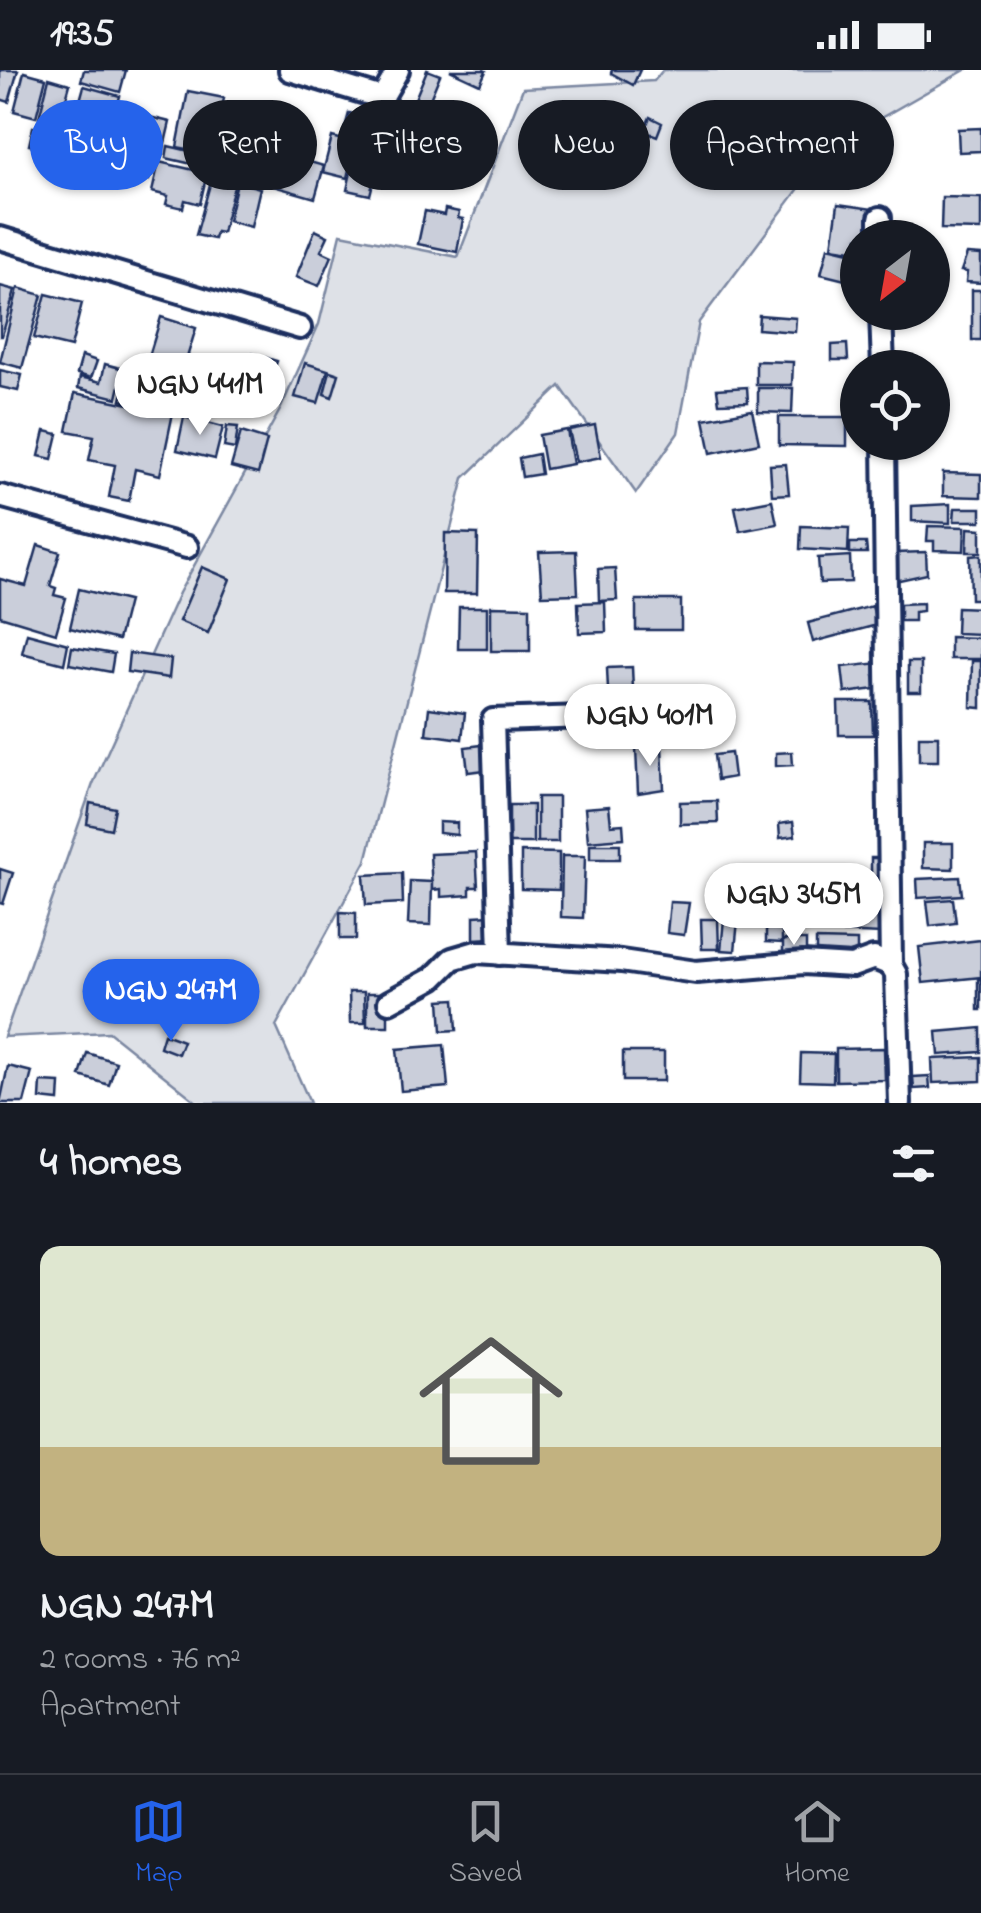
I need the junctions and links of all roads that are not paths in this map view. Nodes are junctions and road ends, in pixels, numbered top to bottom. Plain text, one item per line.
1 (290, 70) edge
2 (398, 70) edge
3 (0, 238) edge
4 (300, 328) dead end
5 (884, 460) edge
6 (0, 496) edge
7 (187, 546) dead end
8 (710, 713) dead end
9 (500, 954) junction
10 (892, 966) junction
11 (389, 1002) dead end
12 (900, 1103) edge

1 - 2 street
3 - 4 street
5 - 10 street
6 - 7 street
8 - 9 street
9 - 10 street
9 - 11 street
10 - 12 street

